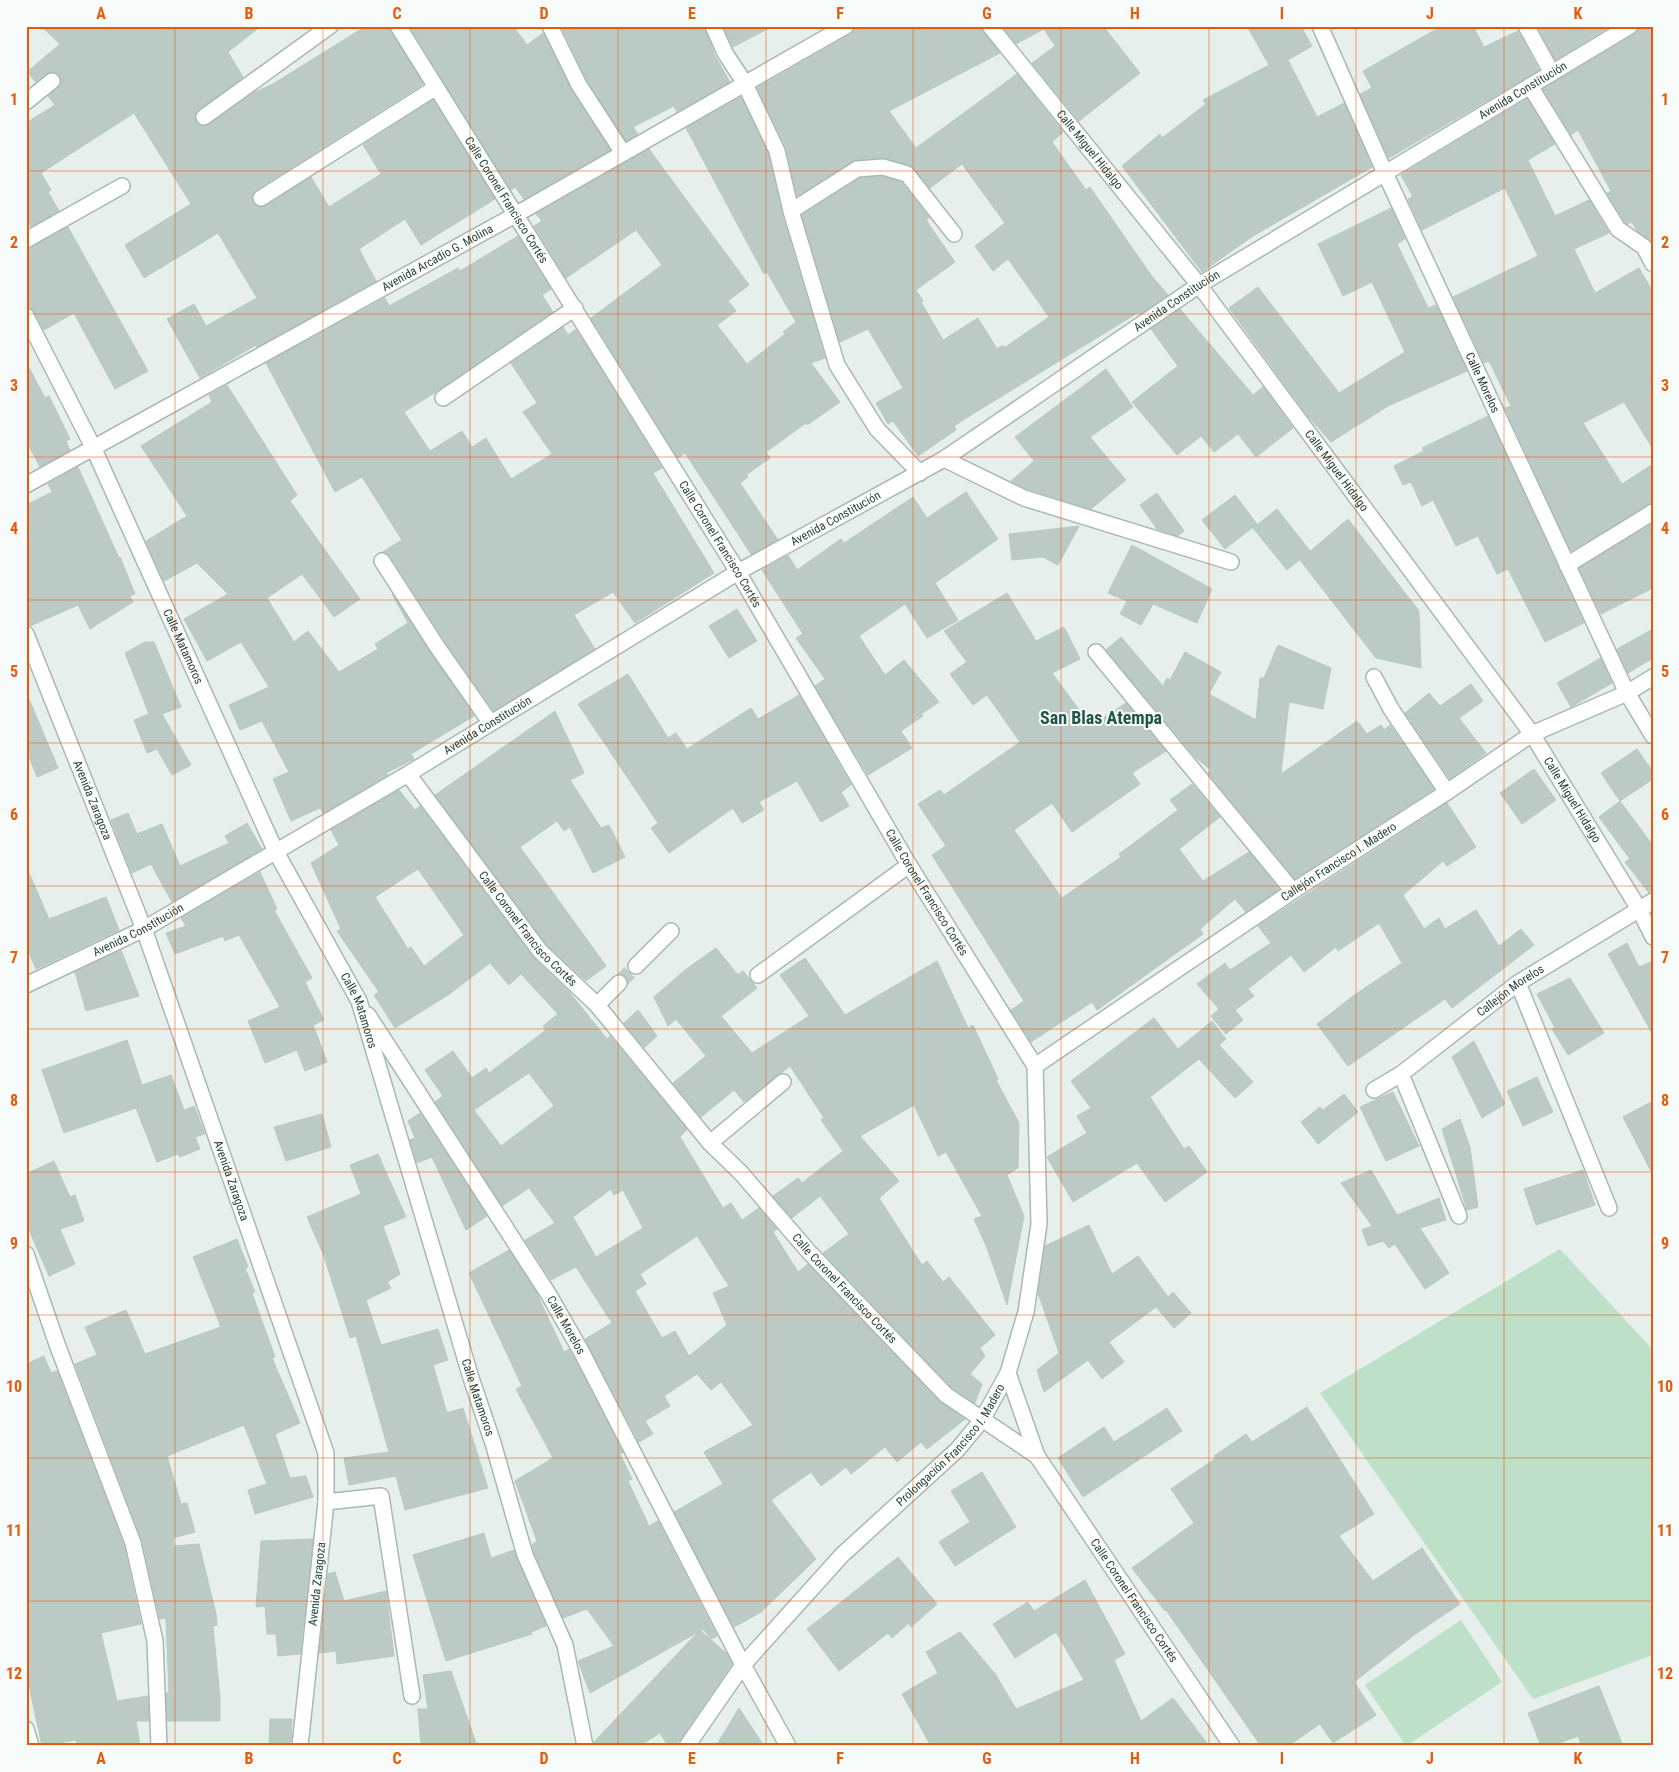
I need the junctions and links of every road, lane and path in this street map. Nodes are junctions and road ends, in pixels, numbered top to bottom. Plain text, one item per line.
1 (330, 26) edge
2 (398, 26) edge
3 (550, 26) edge
4 (713, 26) edge
5 (846, 26) edge
6 (990, 26) edge
7 (1320, 26) edge
8 (1526, 26) edge
9 (1624, 28) edge
10 (1552, 73) junction
11 (52, 81) dead end
12 (744, 82) junction
13 (1530, 86) junction
14 (436, 88) junction
15 (26, 102) edge
16 (204, 117) dead end
17 (623, 153) junction
18 (1385, 174) junction
19 (122, 186) dead end
20 (261, 198) dead end
21 (791, 211) junction
22 (516, 215) junction
23 (954, 234) dead end
24 (26, 240) edge
25 (1653, 264) edge
26 (1200, 285) junction
27 (574, 308) junction
28 (26, 316) edge
29 (443, 398) dead end
30 (93, 447) junction
31 (944, 459) junction
32 (920, 472) junction
33 (26, 485) edge
34 (1653, 512) edge
35 (382, 561) dead end
36 (1231, 562) dead end
37 (1568, 565) junction
38 (738, 572) junction
39 (26, 634) edge
40 (1096, 652) dead end
41 (1374, 677) dead end
42 (1653, 677) edge
43 (1627, 693) junction
44 (490, 722) junction
45 (1532, 734) junction
46 (1653, 736) edge
47 (408, 774) junction
48 (1447, 792) junction
49 (276, 852) junction
50 (909, 865) junction
51 (1293, 891) junction
52 (1653, 901) edge
53 (1639, 909) junction
54 (144, 929) junction
55 (671, 931) dead end
56 (1653, 937) edge
57 (636, 966) tunnel mouth
58 (758, 975) dead end
59 (619, 983) tunnel mouth
60 (1518, 983) junction
61 (26, 985) edge
62 (359, 1001) junction
63 (597, 1005) junction
64 (1035, 1066) junction
65 (1401, 1074) junction
66 (783, 1082) dead end
67 (1374, 1090) dead end
68 (710, 1143) junction
69 (1609, 1208) dead end
70 (1459, 1216) dead end
71 (26, 1254) edge
72 (1008, 1373) junction
73 (982, 1420) junction
74 (1037, 1456) junction
75 (326, 1502) junction
76 (743, 1664) junction
77 (412, 1696) dead end
78 (26, 1729) edge
79 (31, 1746) edge
80 (158, 1746) edge
81 (300, 1746) edge
82 (585, 1746) edge
83 (687, 1746) edge
84 (788, 1746) edge
85 (1232, 1746) edge

1 - 16 street
2 - 14 street, Calle Coronel Francisco Cortés
3 - 17 street
4 - 12 street
5 - 12 street, Avenida Arcadio G. Molina
6 - 26 street, Calle Miguel Hidalgo
7 - 18 street, Calle Morelos
8 - 10 street
9 - 10 street, Avenida Constitución
10 - 13 street, Avenida Constitución
11 - 15 street
12 - 17 street, Avenida Arcadio G. Molina
12 - 21 street
13 - 18 street, Avenida Constitución
13 - 25 street
14 - 20 street
14 - 22 street, Calle Coronel Francisco Cortés
17 - 22 street, Avenida Arcadio G. Molina
18 - 26 street, Avenida Constitución
18 - 37 street, Calle Morelos
19 - 24 street
21 - 23 street
21 - 32 street
22 - 27 street, Calle Coronel Francisco Cortés
22 - 30 street, Avenida Arcadio G. Molina
26 - 31 street, Avenida Constitución
26 - 45 street, Calle Miguel Hidalgo
27 - 29 street
27 - 38 street, Calle Coronel Francisco Cortés
28 - 30 street, Calle Matamoros
30 - 33 street, Avenida Arcadio G. Molina
30 - 49 street, Calle Matamoros
31 - 32 street, Avenida Constitución
31 - 36 street
32 - 38 street, Avenida Constitución
34 - 37 street
35 - 44 street
37 - 43 street, Calle Morelos
38 - 44 street, Avenida Constitución
38 - 50 street, Calle Coronel Francisco Cortés
39 - 54 street, Avenida Zaragoza
40 - 51 street
41 - 48 street
42 - 43 street, Callejón Francisco I. Madero
43 - 45 street, Callejón Francisco I. Madero
43 - 46 street, Calle Morelos
44 - 47 street, Avenida Constitución
45 - 48 street, Callejón Francisco I. Madero
45 - 53 street, Calle Miguel Hidalgo
47 - 49 street, Avenida Constitución
47 - 63 street, Calle Coronel Francisco Cortés
48 - 51 street, Callejón Francisco I. Madero
49 - 54 street, Avenida Constitución
49 - 62 street, Calle Matamoros
50 - 58 street
50 - 64 street, Calle Coronel Francisco Cortés
51 - 64 street, Callejón Francisco I. Madero
52 - 53 street, Callejón Morelos
53 - 56 street, Calle Miguel Hidalgo
53 - 60 street, Callejón Morelos
54 - 61 street, Avenida Constitución
54 - 75 street, Avenida Zaragoza
55 - 57 street
59 - 63 street
60 - 65 street, Callejón Morelos
60 - 69 street
62 - 76 street, Calle Morelos
62 - 82 street, Calle Matamoros
63 - 68 street, Calle Coronel Francisco Cortés
64 - 72 street, Prolongación Francisco I. Madero
65 - 67 street, Callejón Morelos
65 - 70 street
66 - 68 street
68 - 73 street, Calle Coronel Francisco Cortés
71 - 80 street
72 - 73 street, Prolongación Francisco I. Madero
72 - 74 street, Calle Coronel Francisco Cortés
73 - 74 street, Calle Coronel Francisco Cortés
73 - 76 street, Prolongación Francisco I. Madero
74 - 85 street, Calle Coronel Francisco Cortés
75 - 77 street
75 - 81 street, Avenida Zaragoza
76 - 83 street, Prolongación Francisco I. Madero
76 - 84 street, Calle Morelos
78 - 79 street

